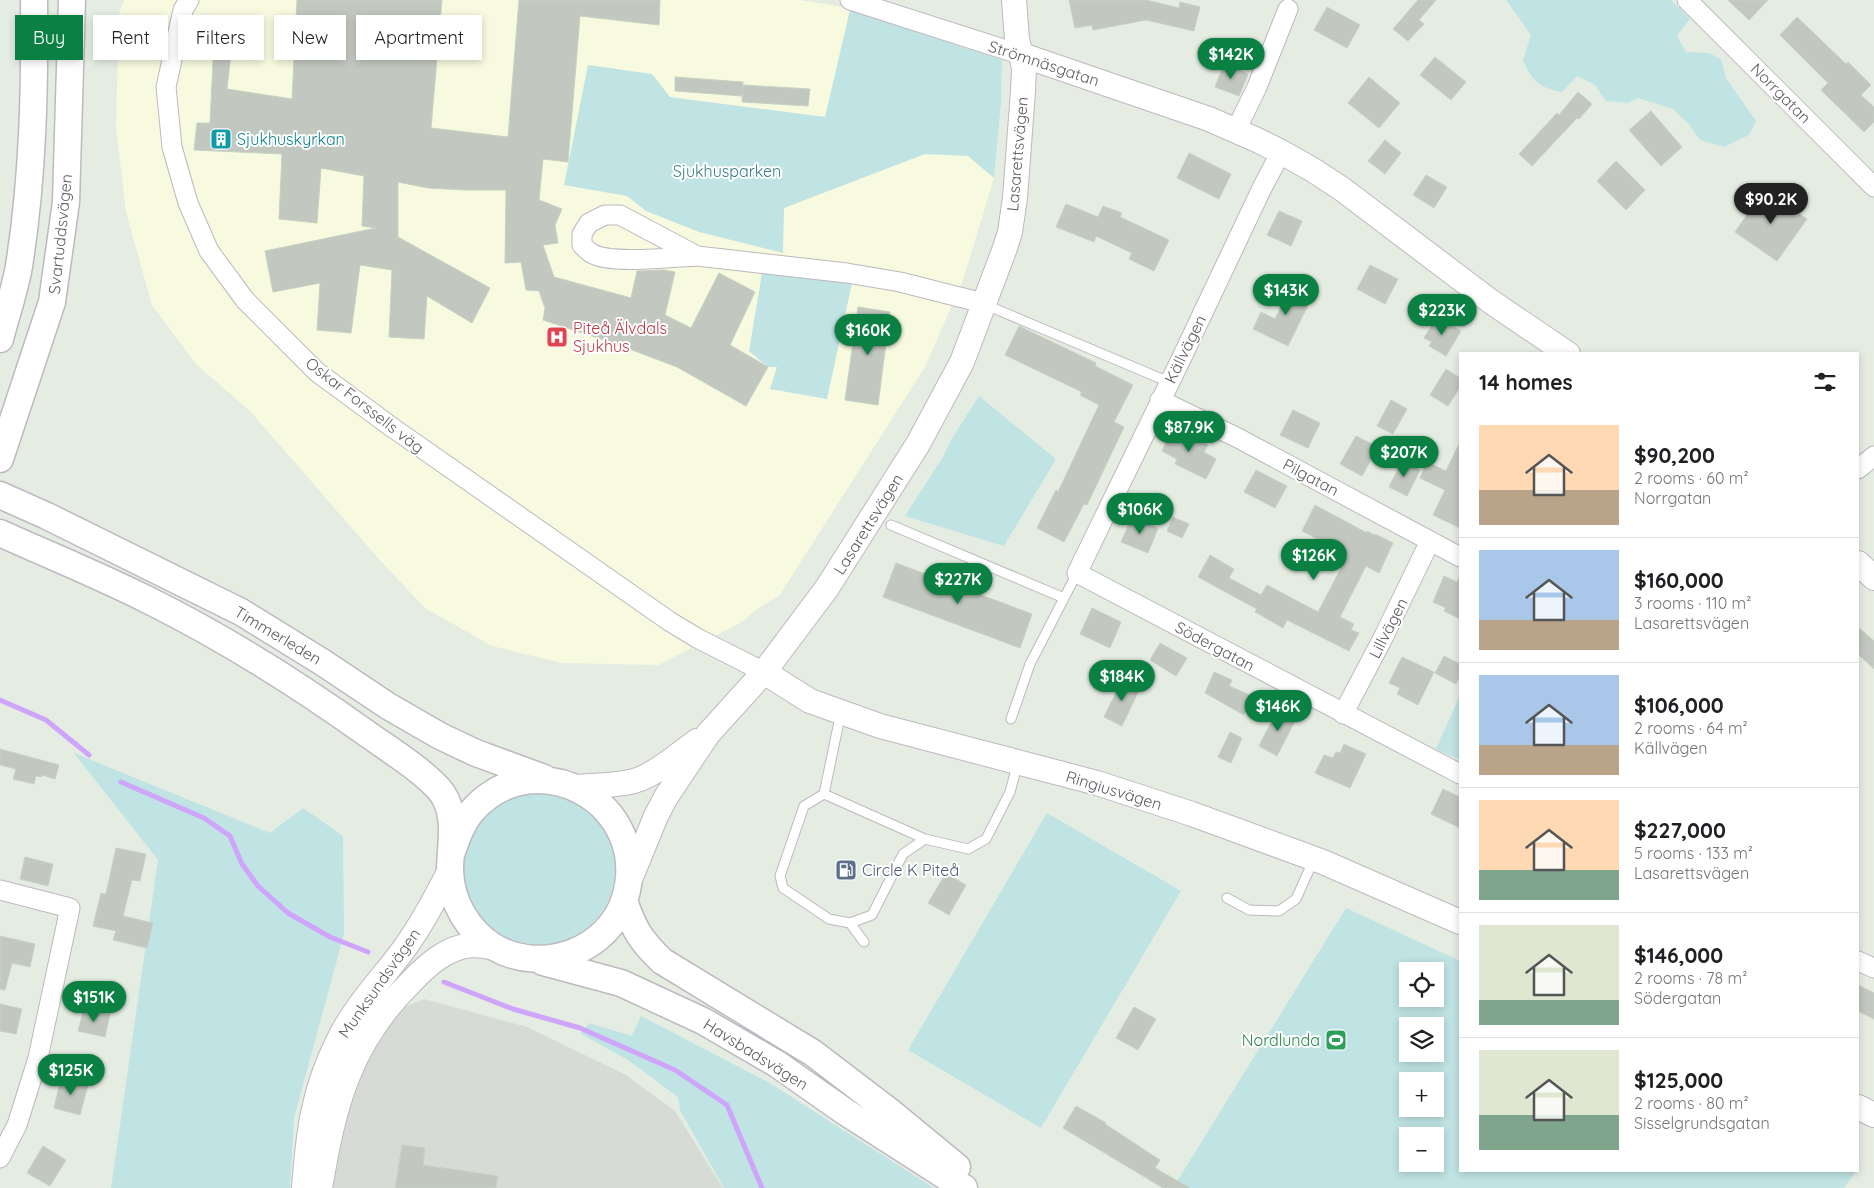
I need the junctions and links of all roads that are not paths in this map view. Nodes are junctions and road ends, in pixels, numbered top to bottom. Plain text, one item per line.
1 (34, 0) edge
2 (189, 0) edge
3 (850, 0) edge
4 (1014, 0) edge
5 (1687, 0) edge
6 (74, 4) edge
7 (1289, 5) edge
8 (1022, 54) junction
9 (1236, 130) junction
10 (1281, 152) junction
11 (1874, 187) edge
12 (697, 256) junction
13 (983, 304) junction
14 (0, 339) edge
15 (1565, 352) edge
16 (1169, 382) junction
17 (1160, 400) junction
18 (1874, 456) edge
19 (0, 459) edge
20 (1859, 468) edge
21 (0, 495) edge
22 (891, 525) dead end
23 (0, 533) edge
24 (1430, 541) junction
25 (1459, 556) edge
26 (1859, 564) edge
27 (1077, 573) junction
28 (1874, 578) edge
29 (1064, 598) junction
30 (764, 672) junction
31 (841, 712) junction
32 (1344, 714) junction
33 (1011, 719) dead end
34 (717, 724) junction
35 (1018, 762) junction
36 (1459, 773) edge
37 (564, 784) junction
38 (824, 794) junction
39 (925, 839) junction
40 (1314, 859) junction
41 (451, 861) junction
42 (0, 890) edge
43 (627, 892) junction
44 (1227, 898) dead end
45 (1459, 922) edge
46 (850, 924) junction
47 (864, 942) dead end
48 (495, 947) junction
49 (530, 959) junction
50 (1859, 961) edge
51 (1874, 968) edge
52 (1859, 1108) edge
53 (1874, 1115) edge
54 (0, 1158) edge
55 (304, 1188) edge
56 (320, 1188) edge
57 (964, 1188) edge
58 (982, 1188) edge

1 - 14 main road
2 - 30 street, Oskar Forssells väg
3 - 8 street, Strömnäsgatan
4 - 8 street, Lasarettsvägen
5 - 11 street, Norrgatan
6 - 19 main road, Svartuddsvägen
7 - 9 street
8 - 9 street, Strömnäsgatan
8 - 13 street, Lasarettsvägen
9 - 10 street, Strömnäsgatan
10 - 15 street, Strömnäsgatan
10 - 16 street, Källvägen
12 - 12 street
12 - 13 street
13 - 16 lane
13 - 30 street, Lasarettsvägen
16 - 17 street, Källvägen
17 - 24 street, Pilgatan
17 - 27 street, Källvägen
18 - 20 street
21 - 37 main road, Timmerleden
22 - 29 lane
23 - 41 main road, Timmerleden
24 - 25 street, Pilgatan
24 - 32 street, Lillvägen
26 - 28 street
27 - 29 lane
27 - 32 street, Södergatan
29 - 33 lane
30 - 31 street, Ringiusvägen
30 - 34 street, Lasarettsvägen
31 - 35 street, Ringiusvägen
31 - 38 lane
32 - 36 street, Södergatan
34 - 37 street, Lasarettsvägen
34 - 43 street, Lasarettsvägen
35 - 39 lane
35 - 40 street, Ringiusvägen
37 - 41 main road
37 - 43 main road
38 - 39 lane
38 - 46 lane
39 - 46 lane
40 - 44 lane
40 - 45 street, Ringiusvägen
41 - 48 main road
41 - 55 street, Munksundsvägen
42 - 54 street
43 - 49 main road
43 - 58 main road, Havsbadsvägen
46 - 47 lane
48 - 49 main road
48 - 56 street, Munksundsvägen
49 - 57 main road, Havsbadsvägen
50 - 51 street
52 - 53 street

